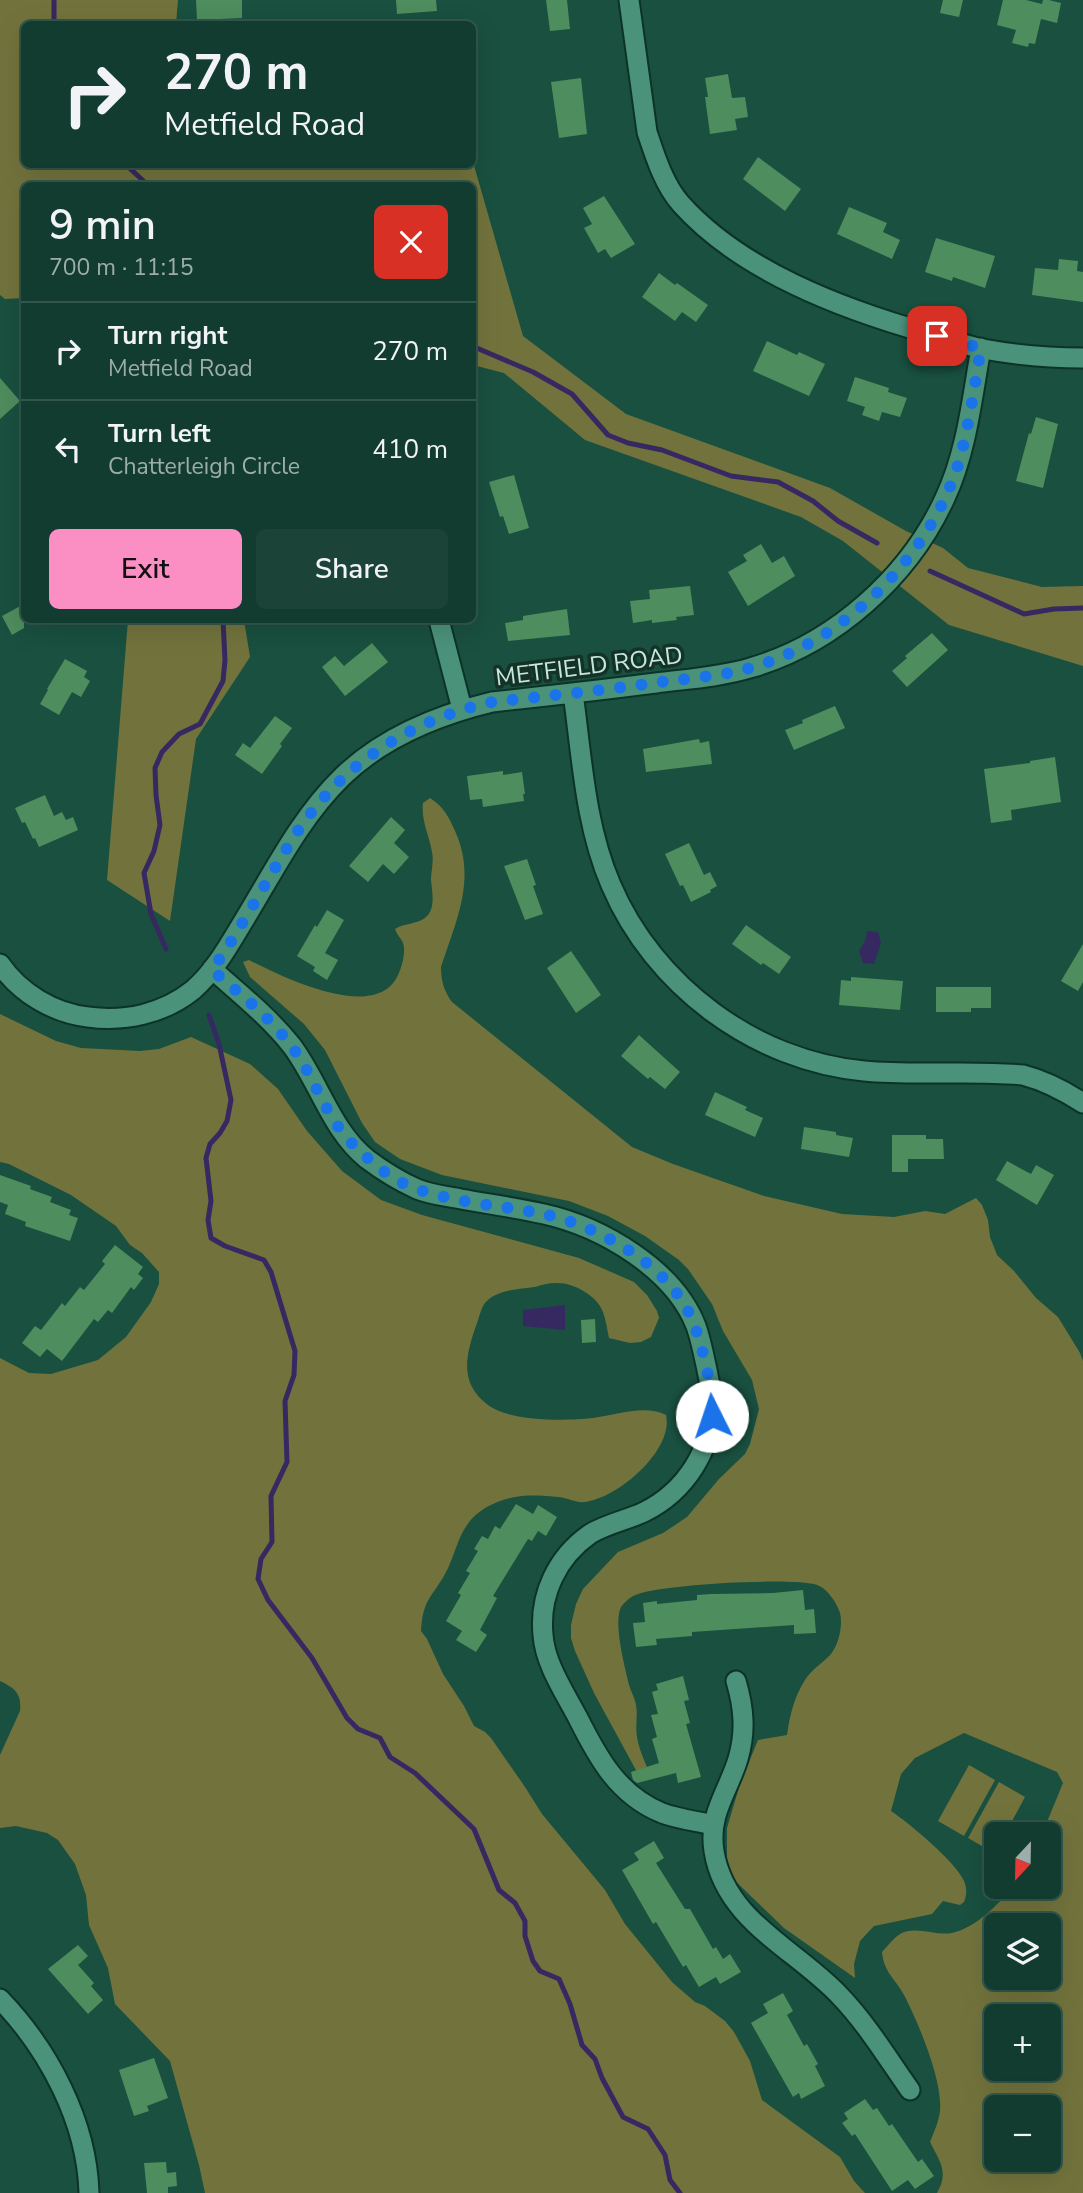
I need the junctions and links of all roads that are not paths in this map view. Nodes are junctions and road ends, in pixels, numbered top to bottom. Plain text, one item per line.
1 (629, 0) edge
2 (981, 348) junction
3 (1083, 359) edge
4 (440, 623) edge
5 (573, 693) junction
6 (461, 709) junction
7 (0, 964) edge
8 (212, 970) junction
9 (1083, 1103) edge
10 (736, 1681) dead end
11 (713, 1825) junction
12 (0, 1999) edge
13 (910, 2090) dead end
14 (89, 2193) edge

1 - 2 street
2 - 3 street
2 - 5 street, METFIELD ROAD
4 - 6 street
5 - 6 street, METFIELD ROAD
5 - 9 street
6 - 8 street, METFIELD ROAD
7 - 8 street, METFIELD ROAD
8 - 11 street
10 - 11 street
11 - 13 street
12 - 14 street

